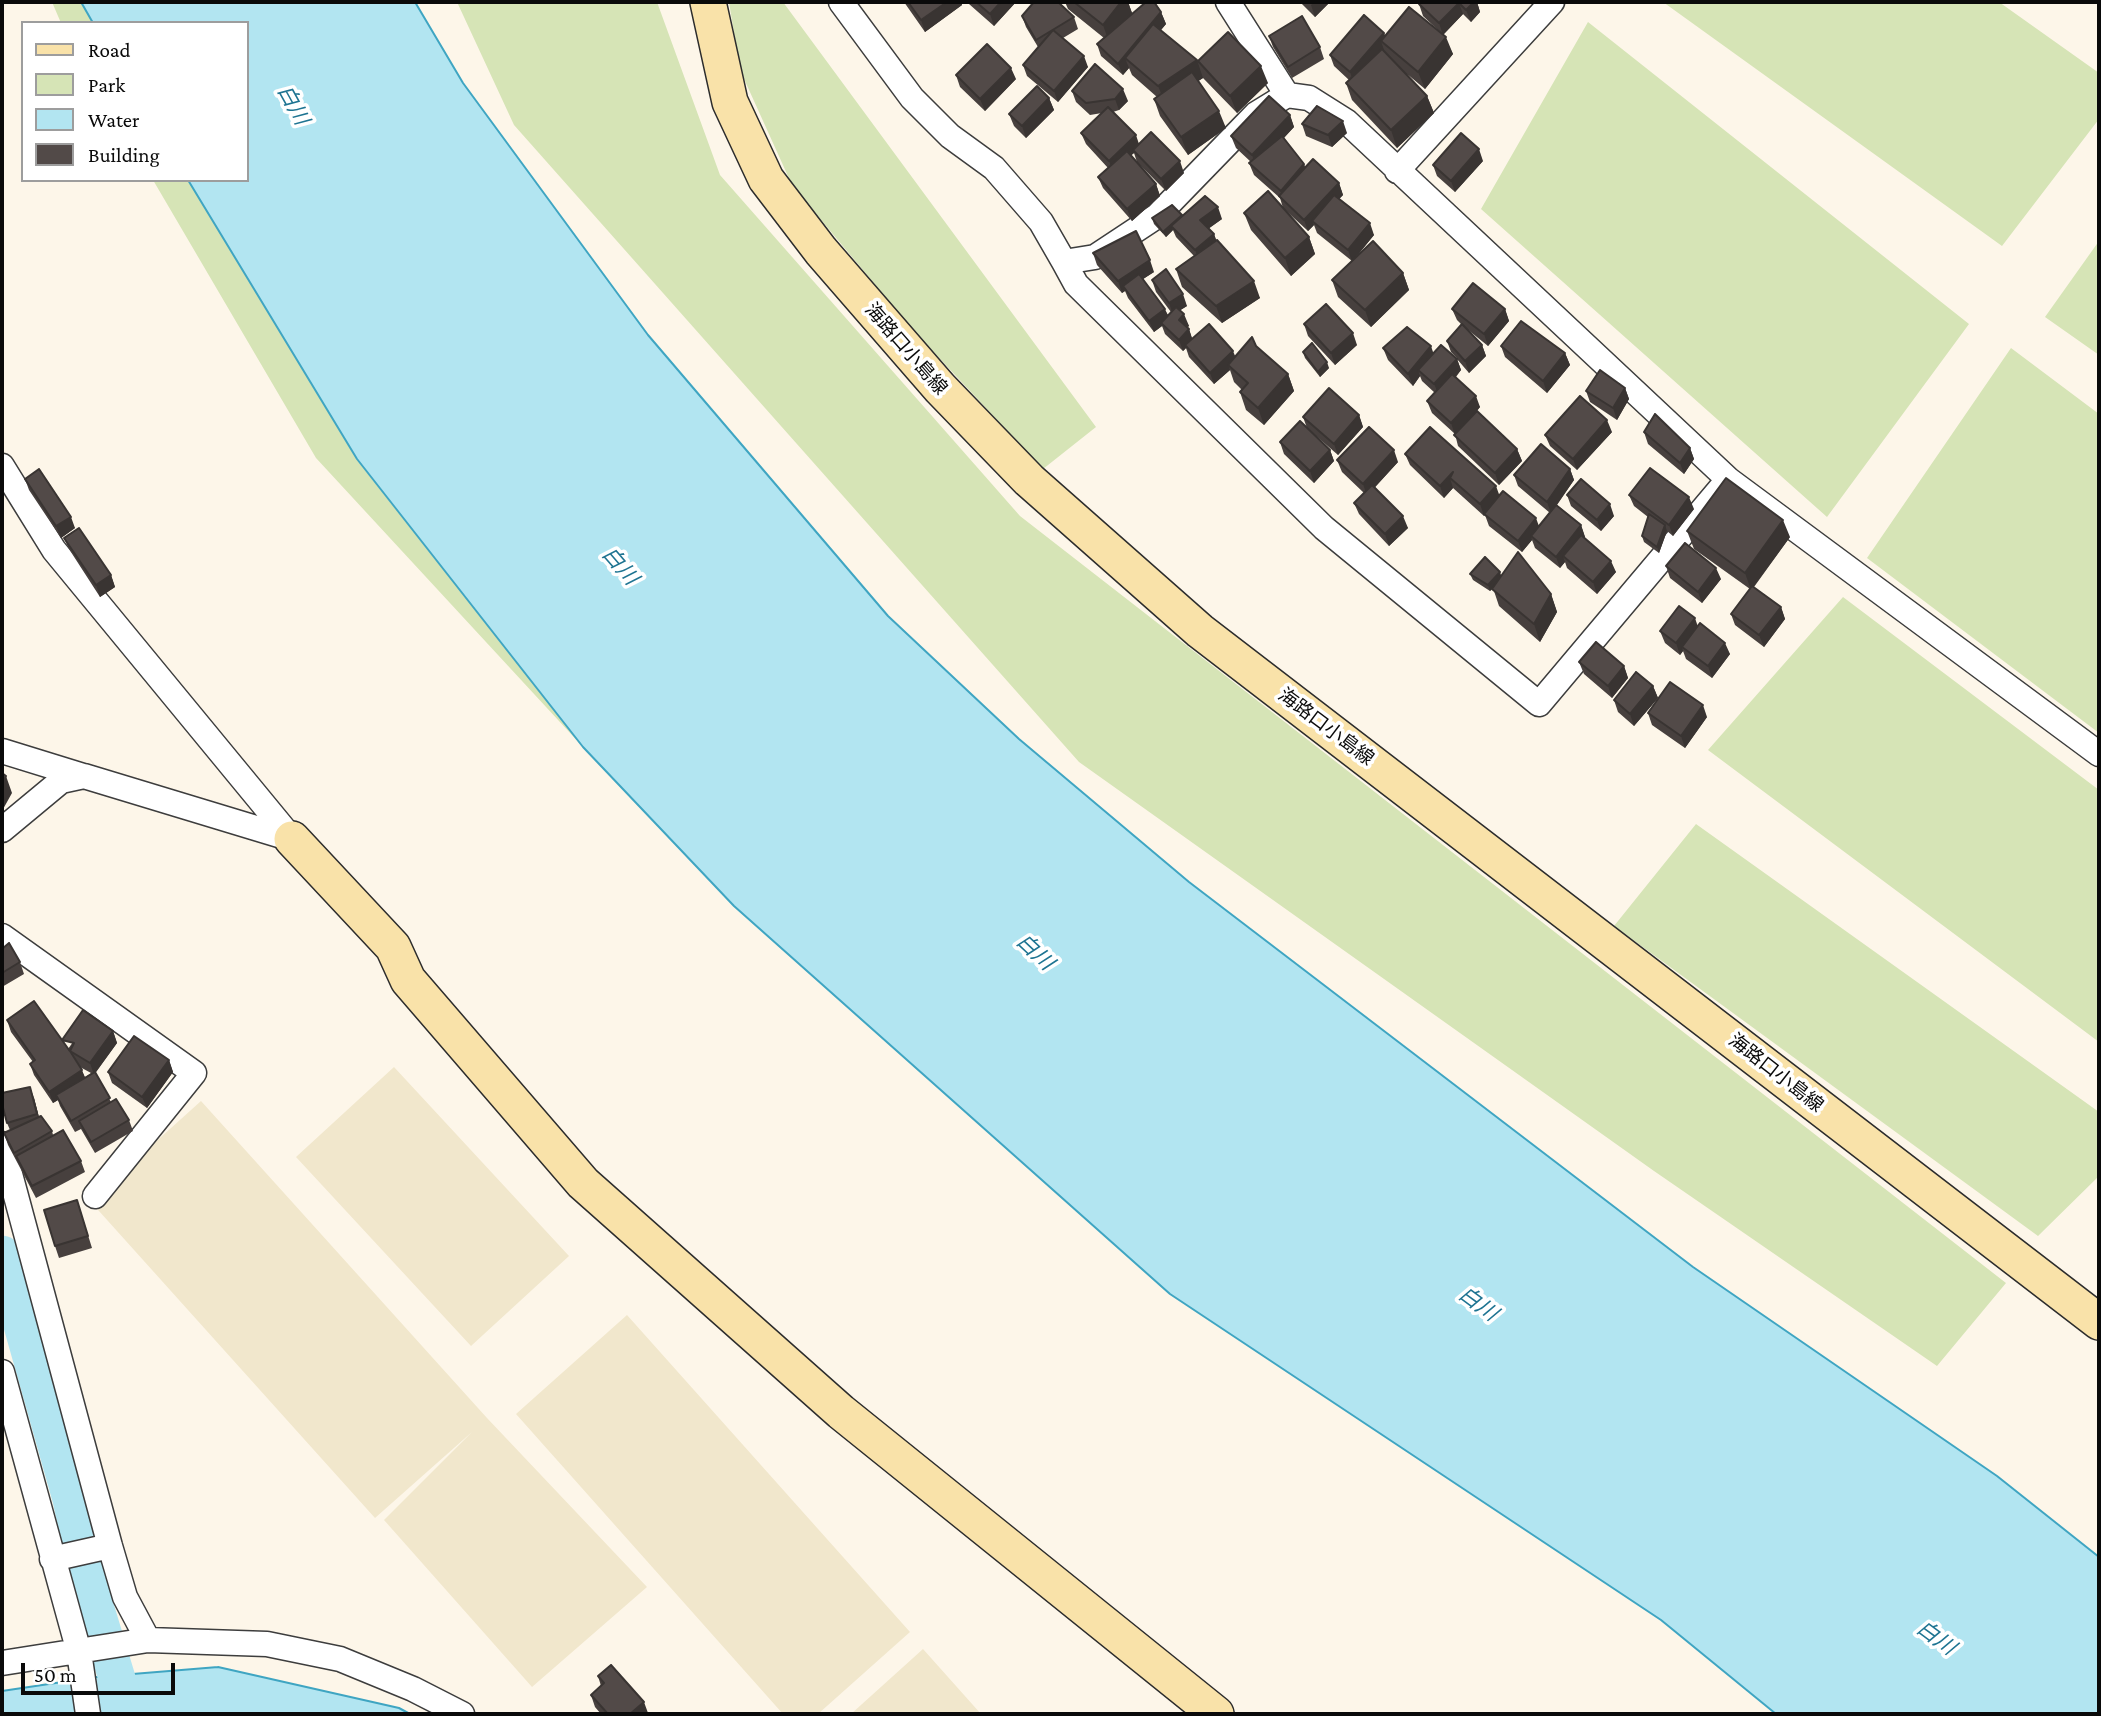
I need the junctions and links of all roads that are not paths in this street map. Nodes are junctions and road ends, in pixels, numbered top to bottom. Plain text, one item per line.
1 (708, 2) edge
2 (841, 2) edge
3 (1228, 2) edge
4 (1552, 2) edge
5 (1287, 96) junction
6 (1397, 171) junction
7 (1064, 262) junction
8 (2, 466) edge
9 (1729, 480) junction
10 (2, 751) edge
11 (2099, 754) edge
12 (84, 776) junction
13 (2, 830) edge
14 (292, 839) junction
15 (2, 936) edge
16 (2, 1144) edge
17 (95, 1196) dead end
18 (2099, 1322) edge
19 (2, 1372) edge
20 (110, 1546) junction
21 (52, 1559) junction
22 (144, 1641) junction
23 (82, 1655) junction
24 (2, 1663) edge
25 (88, 1714) edge
26 (462, 1714) edge
27 (1216, 1714) edge

1 - 18 main road, 海路口小島線
2 - 7 street
3 - 5 street
4 - 6 street
5 - 6 street
5 - 7 street
6 - 9 street
7 - 9 street
8 - 14 street
9 - 11 street
10 - 12 street
12 - 13 street
12 - 14 street
14 - 27 main road
15 - 17 street
16 - 20 street
19 - 21 street
20 - 21 street
20 - 22 street
21 - 23 street
22 - 23 street
22 - 26 street
23 - 24 street
23 - 25 street

